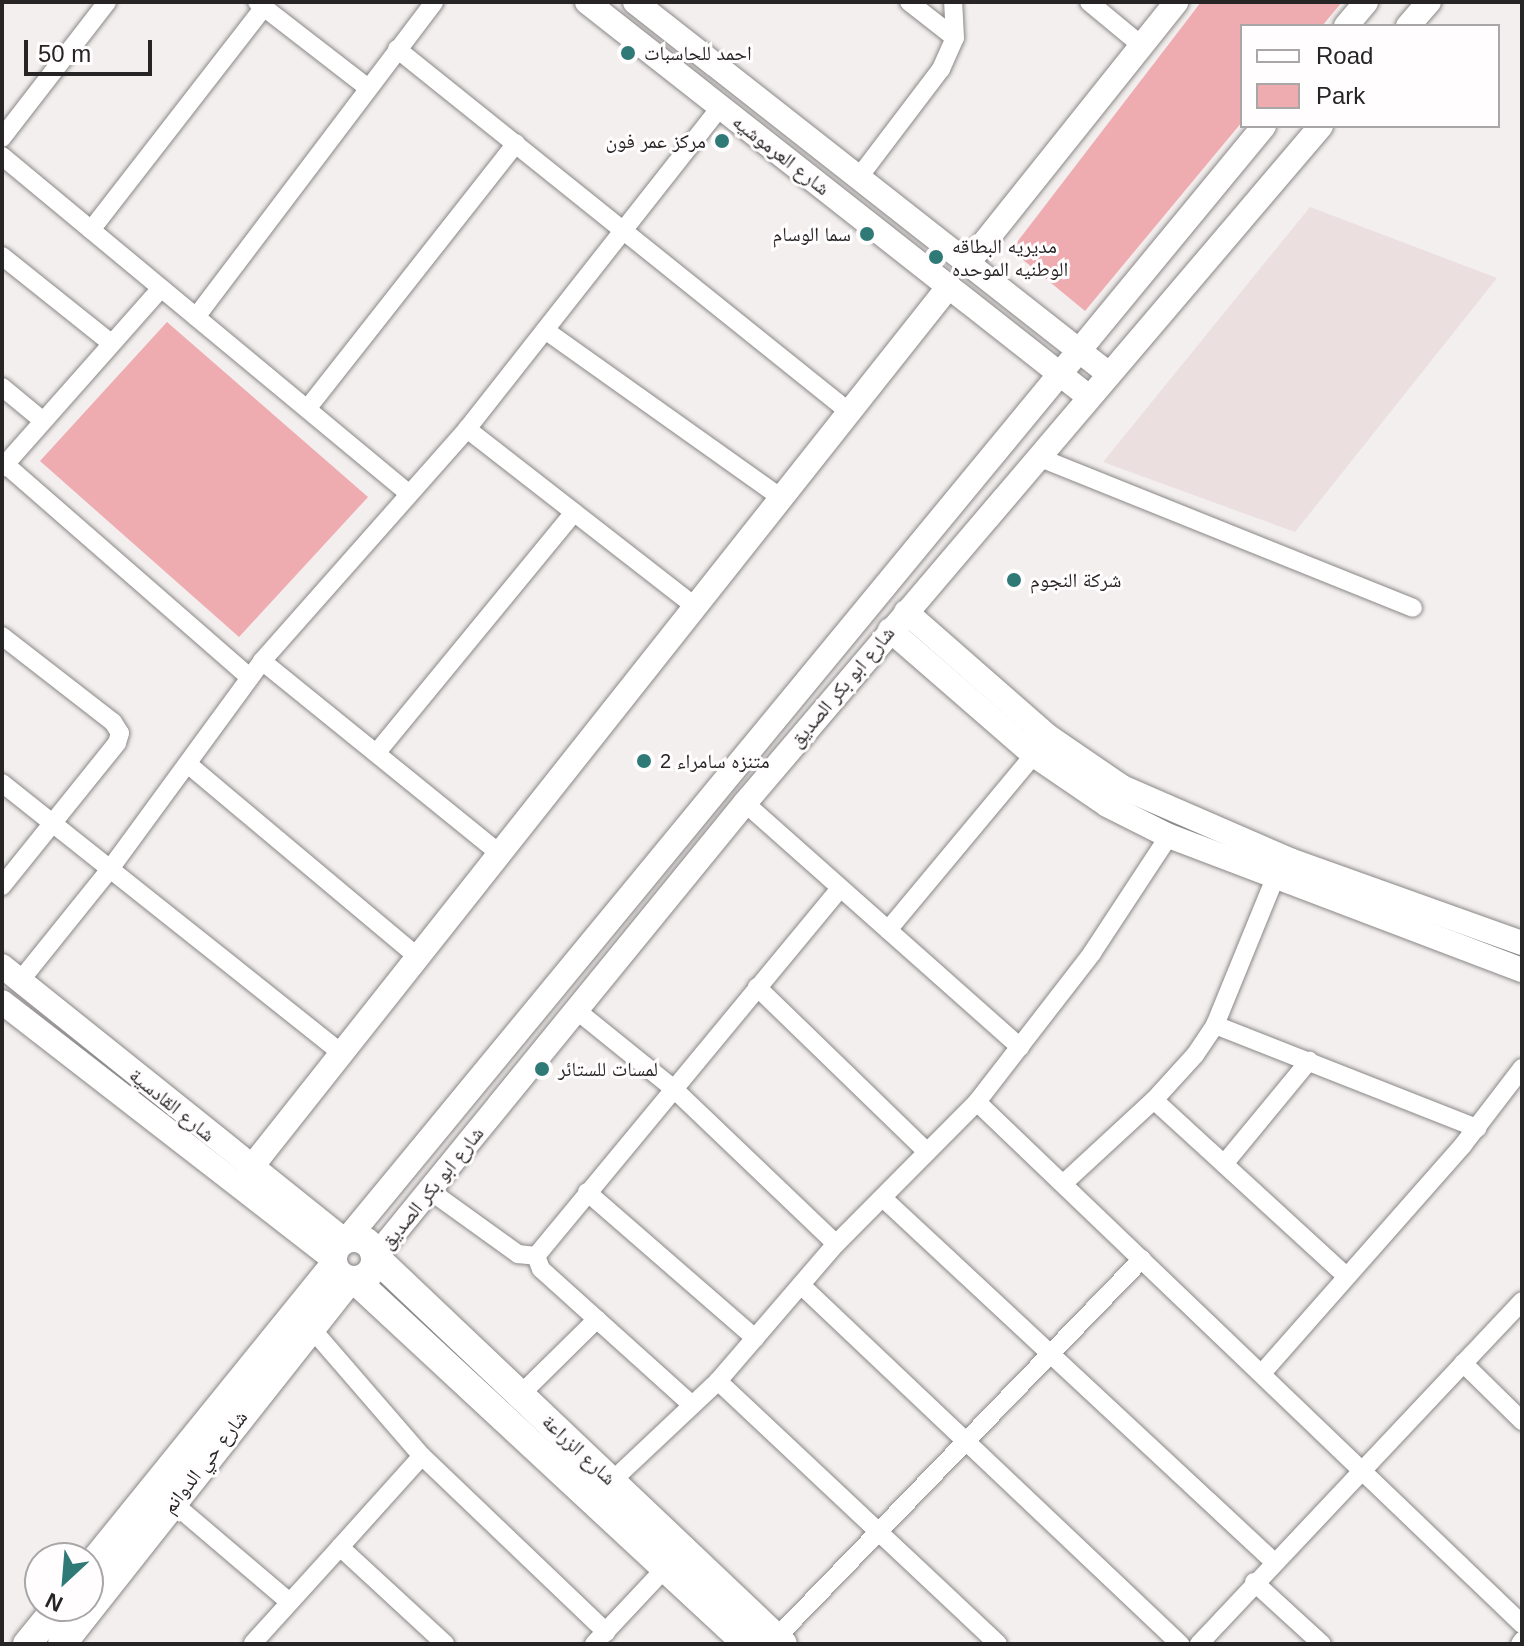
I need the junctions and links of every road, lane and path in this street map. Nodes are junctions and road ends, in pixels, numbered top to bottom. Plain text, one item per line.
1 (107, 2) edge
2 (434, 2) edge
3 (587, 2) edge
4 (635, 2) edge
5 (909, 2) edge
6 (953, 2) edge
7 (1089, 2) edge
8 (1176, 2) edge
9 (1366, 2) edge
10 (1429, 2) edge
11 (260, 5) edge
12 (1348, 24) edge
13 (1410, 24) edge
14 (955, 38) junction
15 (1141, 45) junction
16 (397, 49) junction
17 (367, 87) junction
18 (720, 107) junction
19 (1262, 128) edge
20 (1319, 128) edge
21 (2, 138) edge
22 (516, 143) junction
23 (2, 156) edge
24 (859, 177) junction
25 (625, 228) junction
26 (91, 230) junction
27 (2, 256) edge
28 (968, 263) junction
29 (949, 286) junction
30 (161, 288) junction
31 (196, 317) junction
32 (545, 330) junction
33 (111, 343) junction
34 (1079, 350) junction
35 (1059, 373) junction
36 (1109, 374) junction
37 (2, 387) edge
38 (1089, 397) junction
39 (307, 409) junction
40 (848, 411) junction
41 (42, 420) junction
42 (467, 429) junction
43 (1038, 457) junction
44 (4, 466) edge
45 (407, 492) junction
46 (779, 496) junction
47 (574, 512) junction
48 (693, 605) junction
49 (1413, 608) dead end
50 (898, 621) junction
51 (2, 636) edge
52 (262, 661) junction
53 (250, 678) junction
54 (378, 751) junction
55 (1034, 755) junction
56 (189, 765) junction
57 (2, 783) edge
58 (745, 803) junction
59 (53, 823) junction
60 (1169, 836) junction
61 (499, 853) junction
62 (110, 869) junction
63 (1275, 878) junction
64 (2, 886) edge
65 (840, 888) junction
66 (888, 930) junction
67 (1522, 943) edge
68 (418, 957) junction
69 (1522, 970) edge
70 (11, 974) edge
71 (757, 987) junction
72 (2, 1002) edge
73 (576, 1010) junction
74 (1215, 1025) junction
75 (1020, 1047) junction
76 (342, 1053) junction
77 (1309, 1061) junction
78 (1522, 1068) edge
79 (674, 1089) junction
80 (1154, 1100) junction
81 (977, 1102) junction
82 (1477, 1128) junction
83 (927, 1152) junction
84 (1224, 1164) junction
85 (250, 1169) junction
86 (1065, 1182) junction
87 (429, 1190) junction
88 (587, 1192) junction
89 (884, 1199) junction
90 (836, 1244) junction
91 (536, 1256) junction
92 (375, 1257) junction
93 (1142, 1259) junction
94 (344, 1261) junction
95 (1346, 1276) junction
96 (802, 1286) junction
97 (1522, 1301) edge
98 (597, 1319) junction
99 (311, 1328) junction
100 (755, 1338) junction
101 (1051, 1349) junction
102 (1463, 1363) junction
103 (1263, 1372) junction
104 (718, 1381) junction
105 (520, 1395) junction
106 (692, 1405) junction
107 (1522, 1421) edge
108 (968, 1440) junction
109 (422, 1456) junction
110 (1360, 1469) junction
111 (612, 1481) junction
112 (173, 1503) junction
113 (877, 1533) junction
114 (340, 1547) junction
115 (104, 1550) edge
116 (675, 1558) junction
117 (1273, 1561) junction
118 (1254, 1582) junction
119 (287, 1600) junction
120 (45, 1622) edge
121 (1522, 1624) edge
122 (600, 1638) edge
123 (780, 1641) edge
124 (27, 1644) edge
125 (62, 1644) edge
126 (253, 1644) edge
127 (445, 1644) edge
128 (747, 1644) edge
129 (998, 1644) edge
130 (1180, 1644) edge
131 (1199, 1644) edge
132 (1322, 1644) edge

1 - 21 street
2 - 16 street
3 - 18 street, شارع العرموشيه
4 - 24 street, شارع العرموشيه
5 - 14 street
6 - 14 street
7 - 15 street
8 - 15 street
9 - 12 street
10 - 13 street
11 - 17 street
11 - 26 street
14 - 24 street
15 - 28 street
16 - 17 street
16 - 22 street
17 - 31 street
18 - 25 street
18 - 29 street, شارع العرموشيه
19 - 34 street, شارع ابو بكر الصديق
20 - 36 street, شارع ابو بكر الصديق
22 - 25 street
22 - 39 street
23 - 26 street
24 - 28 street, شارع العرموشيه
25 - 32 street
25 - 40 street
26 - 30 street
27 - 33 street
28 - 34 street, شارع العرموشيه
29 - 35 street, شارع العرموشيه
29 - 40 street
30 - 31 street
30 - 33 street
31 - 39 street
32 - 42 street
32 - 46 street
33 - 41 street
34 - 35 street, شارع ابو بكر الصديق
34 - 36 street, شارع العرموشيه
35 - 38 street, شارع العرموشيه
35 - 94 street, شارع ابو بكر الصديق
36 - 38 street, شارع ابو بكر الصديق
37 - 41 street
38 - 43 street, شارع ابو بكر الصديق
39 - 45 street
40 - 46 street
41 - 44 street
42 - 45 street
42 - 47 street
43 - 49 street
43 - 50 street, شارع ابو بكر الصديق
44 - 53 street
45 - 52 street
46 - 48 street
47 - 48 street
47 - 54 street
48 - 61 street
50 - 55 street
50 - 58 street, شارع ابو بكر الصديق
50 - 67 street
51 - 59 street
52 - 53 street
52 - 54 street
53 - 56 street
54 - 61 street
55 - 60 street
55 - 66 street
56 - 62 street
56 - 68 street
57 - 59 street
58 - 65 street
58 - 73 street, شارع ابو بكر الصديق
59 - 62 street
59 - 64 street
60 - 63 street
60 - 75 street
61 - 68 street
62 - 70 street
62 - 76 street
63 - 69 street
63 - 74 street
65 - 66 street
65 - 71 street
66 - 75 street
68 - 76 street
70 - 85 street, شارع القادسية
71 - 79 street
71 - 83 street
72 - 94 street, شارع القادسية
73 - 79 street
73 - 87 street, شارع ابو بكر الصديق
74 - 77 street
74 - 80 street
75 - 81 street
76 - 85 street
77 - 82 street
77 - 84 street
78 - 82 street
79 - 88 street
79 - 90 street
80 - 84 street
80 - 86 street
81 - 83 street
81 - 86 street
82 - 95 street
83 - 89 street
84 - 95 street
85 - 94 street, شارع القادسية
86 - 93 street
87 - 91 street
87 - 92 street, شارع ابو بكر الصديق
88 - 91 street
88 - 100 street
89 - 90 street
89 - 101 street
90 - 96 street
91 - 98 street
92 - 94 main road, شارع الزراعة
92 - 105 main road, شارع الزراعة
93 - 101 street
93 - 103 street
94 - 99 main road, شارع حي الدوانم
94 - 115 main road, شارع حي الدوانم
94 - 116 main road, شارع الزراعة
95 - 103 street
96 - 100 street
96 - 108 street
97 - 102 street
98 - 105 street
98 - 106 street
99 - 109 street
99 - 112 main road, شارع حي الدوانم
100 - 104 street
101 - 108 street
101 - 117 street
102 - 107 street
102 - 110 street
103 - 110 street
104 - 106 street
104 - 113 street
105 - 111 main road, شارع الزراعة
106 - 111 street
108 - 113 street
108 - 130 street
109 - 114 street
109 - 122 street
110 - 117 street
110 - 121 street
111 - 116 main road, شارع الزراعة
112 - 119 street
112 - 125 main road, شارع حي الدوانم
113 - 123 street
113 - 129 street
114 - 119 street
114 - 127 street
116 - 122 street
116 - 123 main road, شارع الزراعة
116 - 128 main road, شارع الزراعة
117 - 118 street
118 - 131 street
118 - 132 street
119 - 126 street
120 - 124 main road

